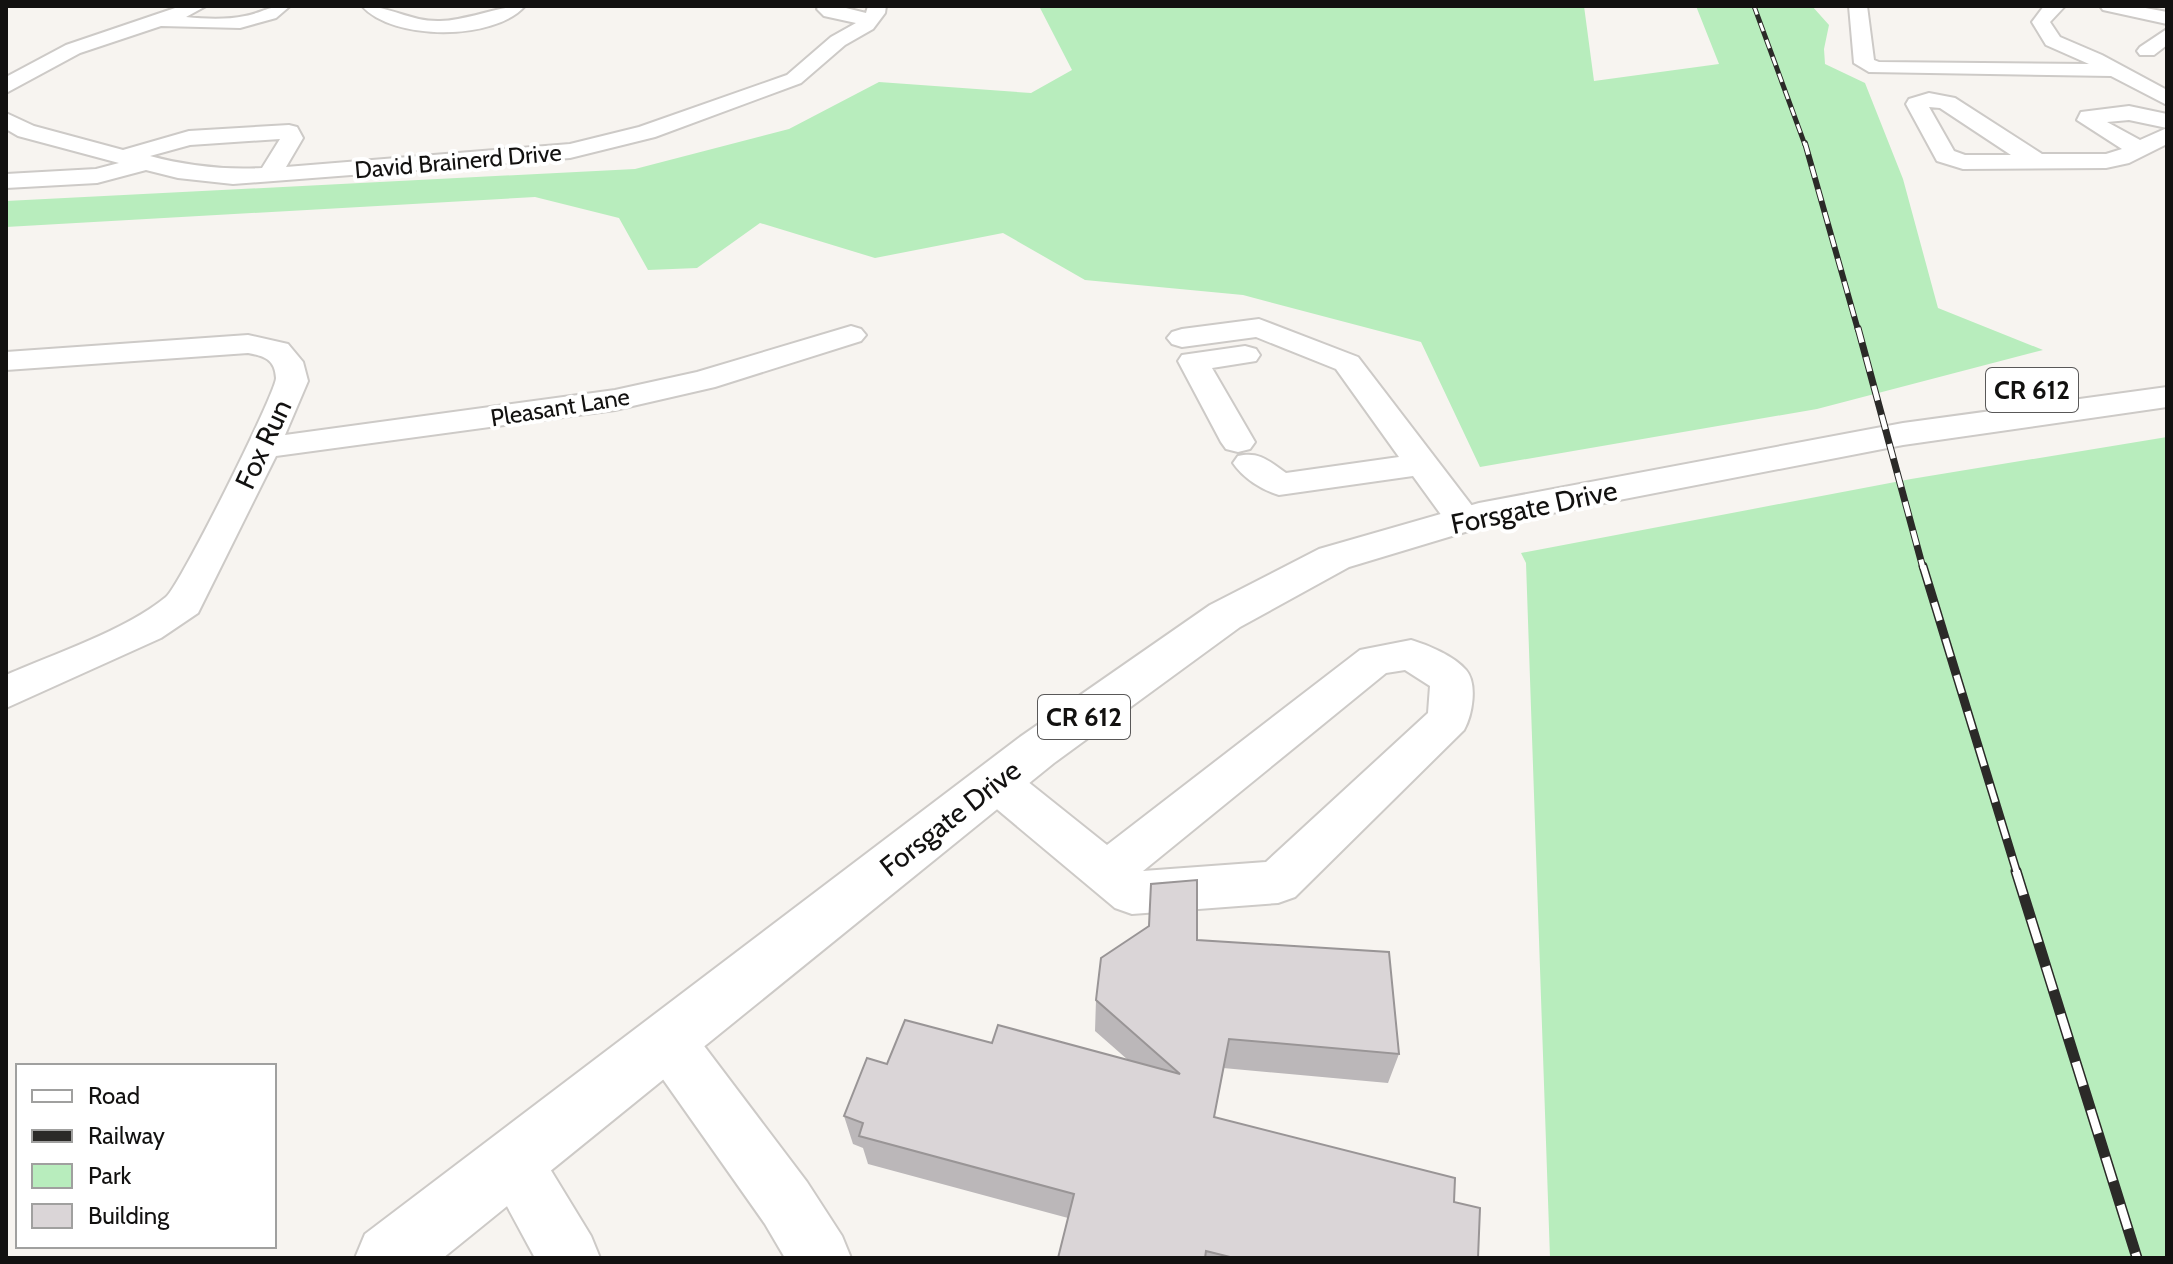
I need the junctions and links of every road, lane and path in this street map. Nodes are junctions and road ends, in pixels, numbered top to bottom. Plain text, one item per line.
1 (197, 6) edge
2 (281, 6) edge
3 (371, 6) edge
4 (516, 6) edge
5 (829, 6) edge
6 (1858, 6) edge
7 (2109, 6) edge
8 (2046, 8) edge
9 (874, 13) edge
10 (2167, 18) edge
11 (166, 31) junction
12 (2167, 35) edge
13 (2147, 51) dead end
14 (87, 66) dead end
15 (2113, 70) junction
16 (12, 82) edge
17 (2167, 99) edge
18 (2167, 121) edge
19 (593, 122) dead end
20 (13, 131) edge
21 (553, 132) dead end
22 (2167, 135) edge
23 (632, 137) junction
24 (2139, 149) junction
25 (510, 158) junction
26 (136, 160) junction
27 (2038, 162) junction
28 (274, 175) junction
29 (6, 181) edge
30 (851, 335) dead end
31 (1182, 338) dead end
32 (1308, 348) junction
33 (6, 361) edge
34 (2167, 369) edge
35 (2167, 397) edge
36 (1903, 434) junction
37 (263, 448) junction
38 (1422, 464) junction
39 (1463, 519) junction
40 (6, 693) edge
41 (996, 782) junction
42 (1107, 872) junction
43 (667, 1040) junction
44 (512, 1162) junction
45 (389, 1258) edge
46 (569, 1258) edge
47 (820, 1258) edge

1 - 11 street
2 - 11 street
3 - 4 street
5 - 9 street
6 - 15 street
7 - 10 street
8 - 15 street
9 - 23 street, David Brainerd Drive
11 - 16 street
12 - 13 street
14 - 16 street
15 - 17 street
18 - 24 street
19 - 23 street
20 - 26 street, David Brainerd Drive
21 - 25 street
22 - 24 street
23 - 25 street, David Brainerd Drive
24 - 27 street
25 - 28 street, David Brainerd Drive
26 - 28 street, David Brainerd Drive
26 - 28 street
26 - 29 street
27 - 27 street
30 - 37 street, Pleasant Lane
31 - 32 street
32 - 38 street
32 - 38 street
33 - 37 street, Fox Run
34 - 36 main road, Forsgate Drive / CR 612
35 - 36 main road, Forsgate Drive / CR 612
36 - 39 main road, Forsgate Drive / CR 612
37 - 40 street, Fox Run
38 - 39 street
39 - 41 main road, Forsgate Drive / CR 612
41 - 42 street
41 - 43 main road, Forsgate Drive / CR 612
42 - 42 street
43 - 44 main road, Forsgate Drive / CR 612
43 - 47 street
44 - 45 main road, Forsgate Drive / CR 612
44 - 46 street

